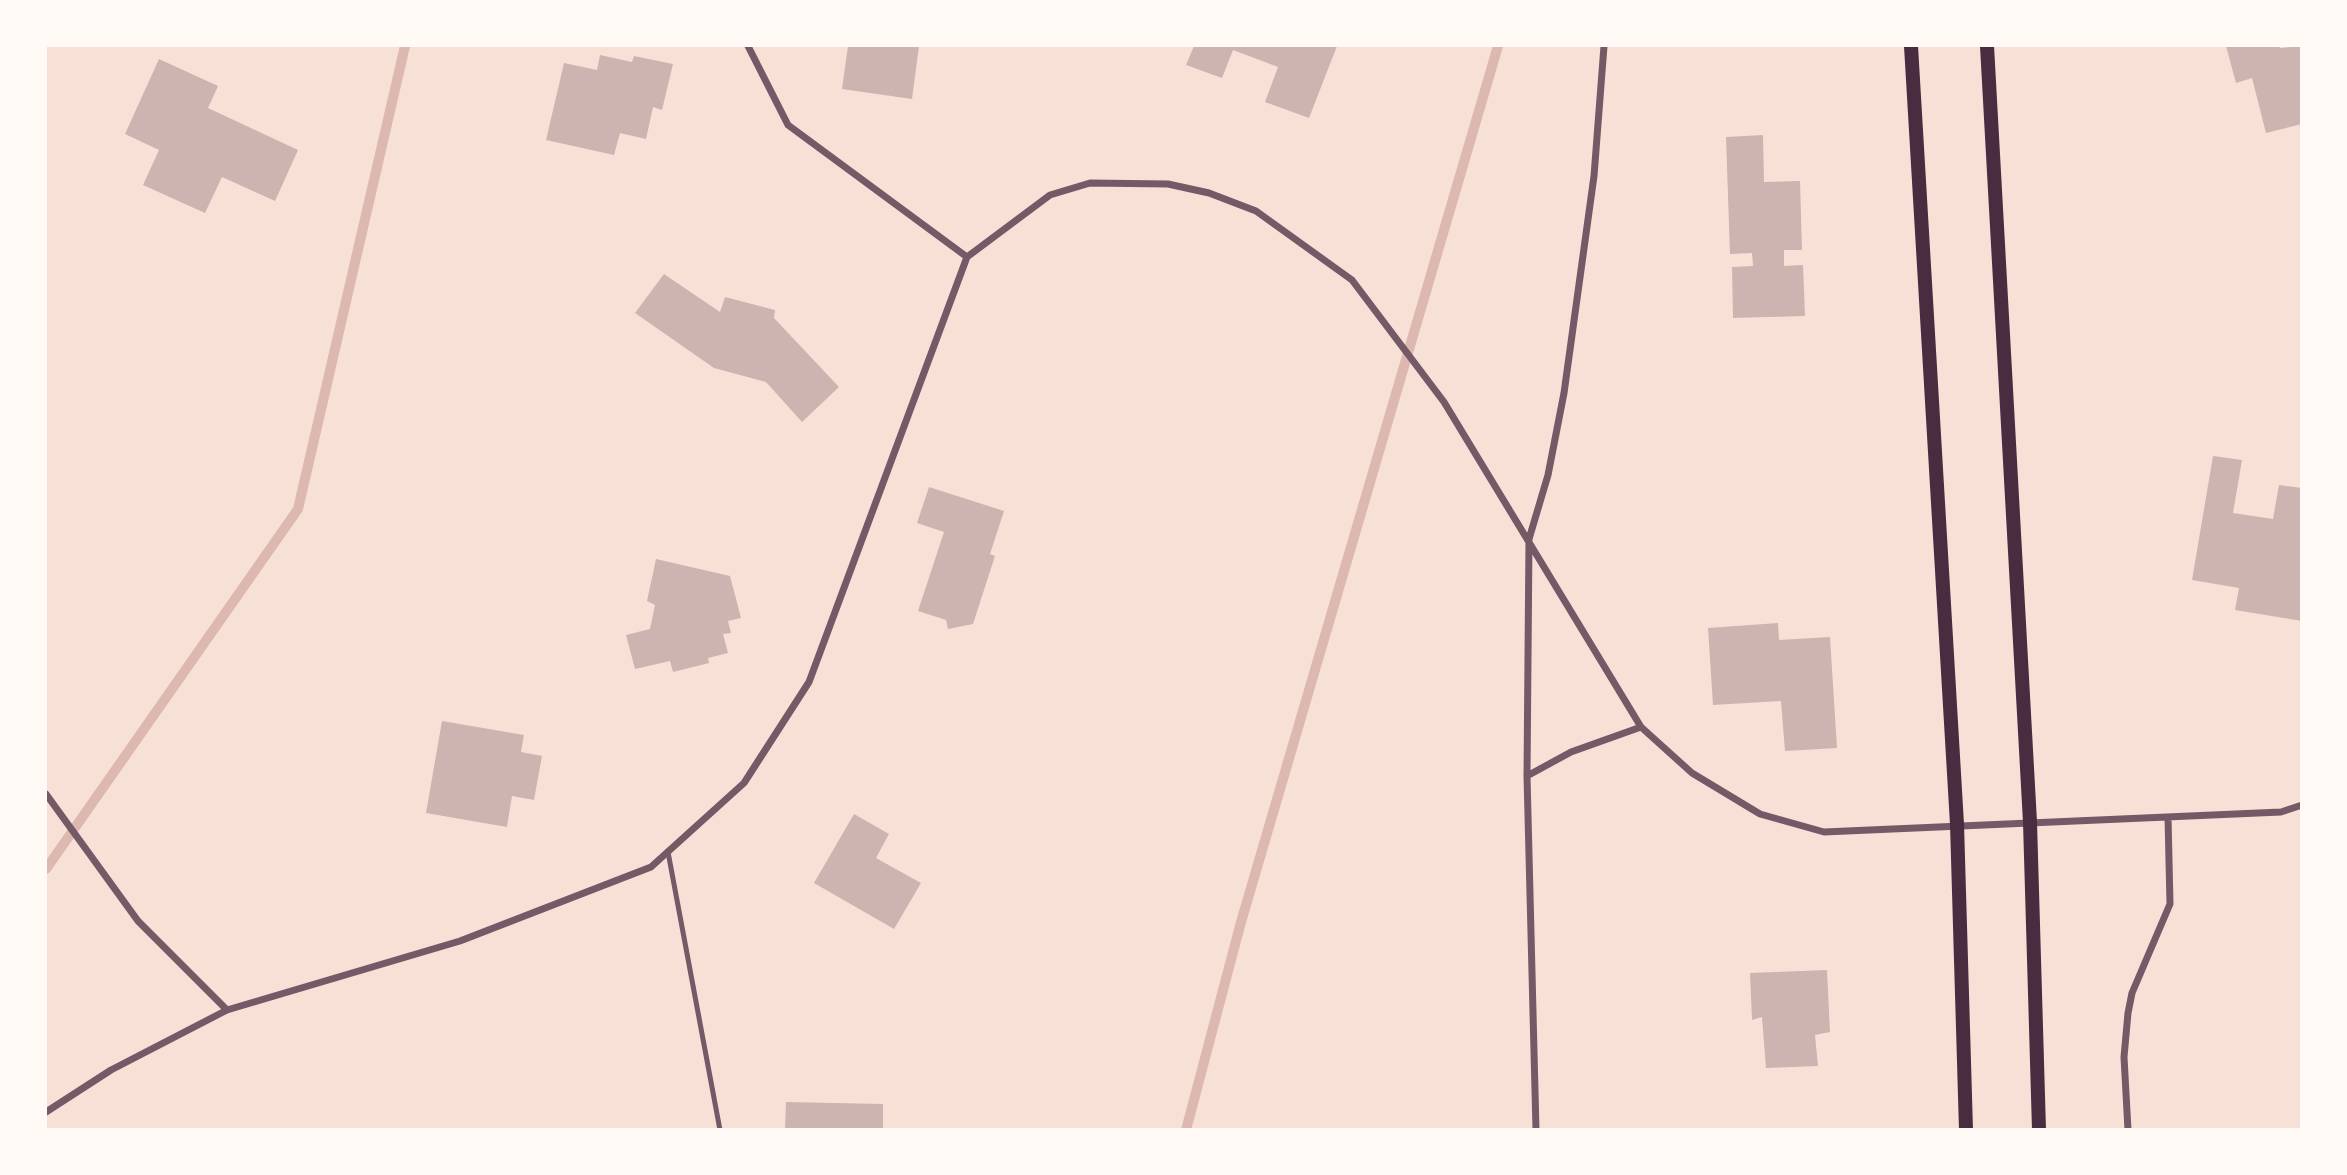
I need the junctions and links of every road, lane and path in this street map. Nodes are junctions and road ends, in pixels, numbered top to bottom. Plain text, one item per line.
1 (748, 46) edge
2 (1604, 46) edge
3 (1911, 46) edge
4 (1987, 46) edge
5 (967, 257) junction
6 (1529, 539) junction
7 (1641, 727) junction
8 (1527, 776) junction
9 (46, 796) edge
10 (2301, 805) edge
11 (2168, 817) junction
12 (2030, 822) junction
13 (1957, 824) junction
14 (668, 852) junction
15 (227, 1010) junction
16 (46, 1112) edge
17 (720, 1129) edge
18 (1536, 1129) edge
19 (1966, 1129) edge
20 (2039, 1129) edge
21 (2128, 1129) edge

1 - 5 street
2 - 6 street
3 - 13 main road
4 - 12 main road
5 - 6 street
5 - 14 street
6 - 7 street
6 - 8 street
7 - 8 street
7 - 13 street
8 - 18 street
9 - 15 street
10 - 11 street
11 - 12 street
11 - 21 street
12 - 13 street
12 - 20 main road
13 - 19 main road
14 - 15 street
14 - 17 lane
15 - 16 street

